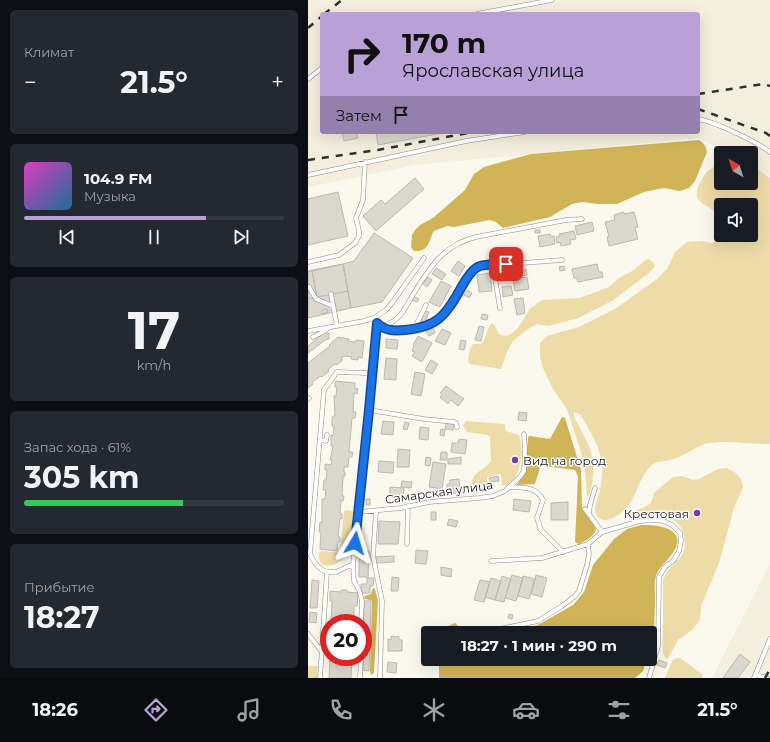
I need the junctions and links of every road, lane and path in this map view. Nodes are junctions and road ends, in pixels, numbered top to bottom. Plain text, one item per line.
1 (552, 0) edge
2 (488, 12) edge
3 (320, 70) edge
4 (308, 79) edge
5 (700, 120) edge
6 (512, 134) edge
7 (770, 152) edge
8 (365, 162) junction
9 (308, 175) edge
10 (582, 219) dead end
11 (424, 258) dead end
12 (562, 260) dead end
13 (308, 262) edge
14 (493, 266) junction
15 (308, 287) edge
16 (331, 294) dead end
17 (426, 305) dead end
18 (334, 306) junction
19 (500, 308) dead end
20 (374, 318) junction
21 (377, 323) junction
22 (337, 326) junction
23 (328, 327) junction
24 (380, 327) junction
25 (414, 329) junction
26 (308, 331) edge
27 (313, 338) dead end
28 (366, 373) dead end
29 (369, 410) junction
30 (456, 425) dead end
31 (524, 434) dead end
32 (327, 435) dead end
33 (320, 440) junction
34 (510, 487) junction
35 (594, 488) dead end
36 (408, 506) junction
37 (585, 509) dead end
38 (376, 511) junction
39 (359, 512) junction
40 (589, 514) junction
41 (602, 532) junction
42 (407, 544) dead end
43 (588, 544) junction
44 (563, 552) junction
45 (491, 561) dead end
46 (353, 564) junction
47 (327, 572) junction
48 (324, 614) edge
49 (362, 614) edge
50 (513, 626) edge
51 (308, 634) edge
52 (770, 639) edge
53 (320, 650) edge
54 (321, 666) edge
55 (361, 666) edge
56 (755, 677) edge
57 (320, 678) edge
58 (360, 678) edge
59 (380, 678) edge
60 (649, 678) edge
61 (767, 678) edge

1 - 2 lane
3 - 4 lane
5 - 7 lane
6 - 8 lane
8 - 9 lane
8 - 13 lane
10 - 24 lane
11 - 20 lane
12 - 14 lane
14 - 19 lane
14 - 25 lane
15 - 18 lane
16 - 18 lane
17 - 25 lane
18 - 22 lane
20 - 21 lane
20 - 22 lane
21 - 24 lane
21 - 29 lane
22 - 23 lane
23 - 26 lane
23 - 27 lane
24 - 25 lane
28 - 33 lane
29 - 30 lane
29 - 39 lane
31 - 34 lane, Самарская улица
32 - 33 lane
33 - 47 lane
34 - 36 lane, Самарская улица
34 - 44 lane
35 - 40 lane
36 - 38 lane, Самарская улица
36 - 42 lane
37 - 40 lane
38 - 39 lane, Самарская улица
38 - 59 lane
39 - 46 lane
40 - 41 lane
41 - 43 lane
41 - 60 lane
43 - 44 lane
43 - 50 lane
44 - 45 lane
46 - 47 lane
46 - 49 lane
47 - 48 lane
51 - 53 lane
52 - 56 lane
54 - 57 lane
55 - 58 lane
56 - 61 lane

